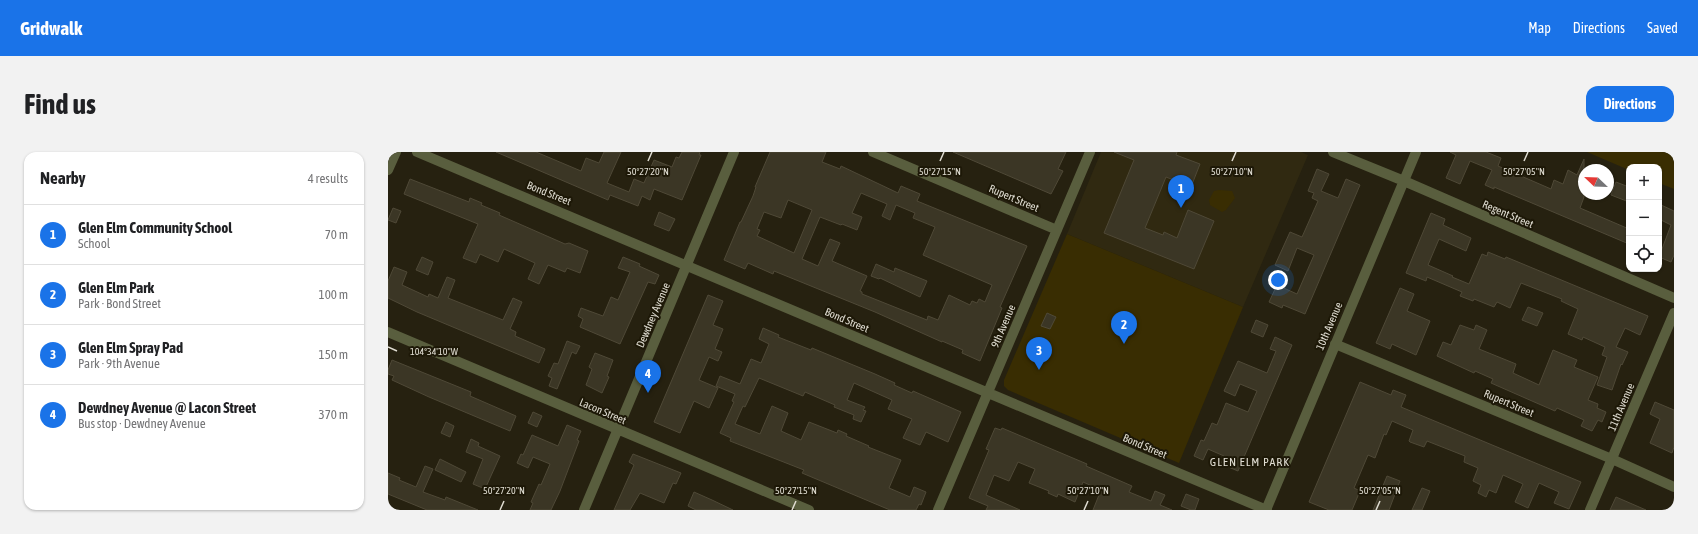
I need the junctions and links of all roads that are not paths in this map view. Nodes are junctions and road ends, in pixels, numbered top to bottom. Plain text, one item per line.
1 (396, 152) edge
2 (417, 152) edge
3 (734, 152) edge
4 (873, 152) edge
5 (1090, 152) edge
6 (1333, 152) edge
7 (1416, 152) edge
8 (388, 170) edge
9 (1404, 181) junction
10 (1057, 230) junction
11 (687, 265) junction
12 (1674, 298) edge
13 (1674, 312) edge
14 (388, 332) edge
15 (1335, 344) junction
16 (988, 392) junction
17 (618, 430) junction
18 (1612, 459) junction
19 (1674, 487) edge
20 (584, 510) edge
21 (809, 510) edge
22 (938, 510) edge
23 (1267, 510) edge
24 (1590, 510) edge

1 - 8 street
2 - 11 street, Bond Street
3 - 11 street, Dewdney Avenue
4 - 10 street, Rupert Street
5 - 10 street, 9th Avenue
6 - 9 street, Regent Street
7 - 9 street, 10th Avenue
9 - 12 street, Regent Street
9 - 15 street, 10th Avenue
10 - 16 street, 9th Avenue
11 - 16 street, Bond Street
11 - 17 street, Dewdney Avenue
13 - 18 street, 11th Avenue
14 - 17 street, Lacon Street
15 - 18 street, Rupert Street
15 - 23 street, 10th Avenue
16 - 22 street, 9th Avenue
16 - 23 street, Bond Street
17 - 20 street, Dewdney Avenue
17 - 21 street, Lacon Street
18 - 19 street, Rupert Street
18 - 24 street, 11th Avenue

